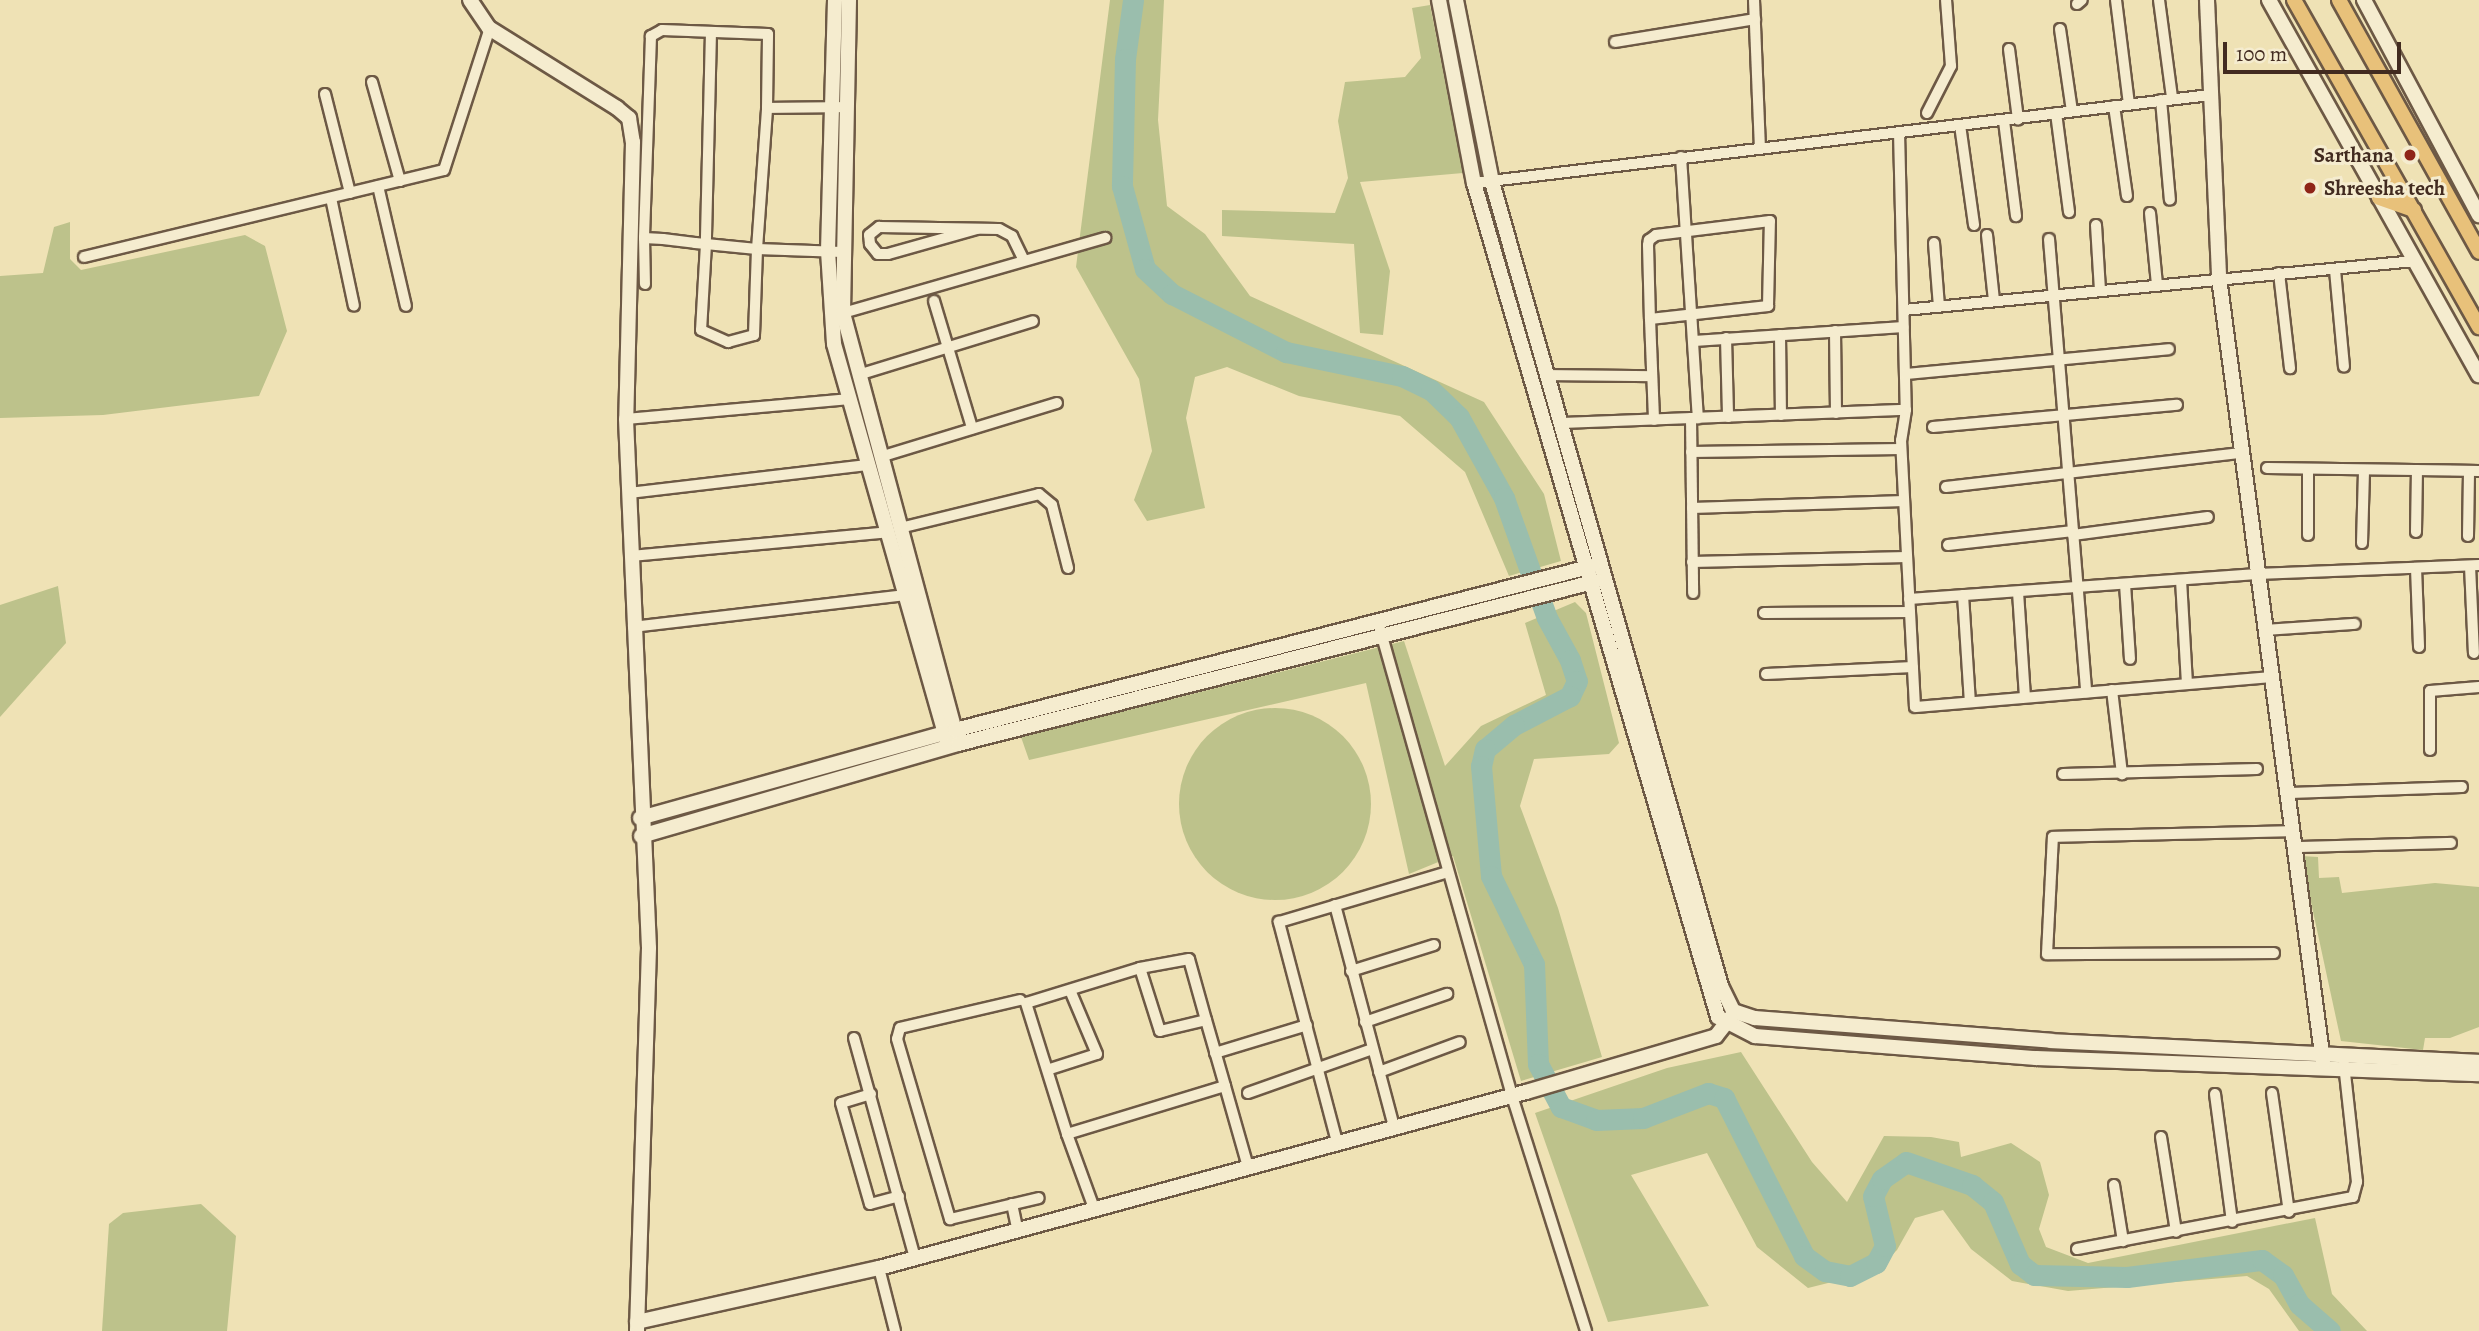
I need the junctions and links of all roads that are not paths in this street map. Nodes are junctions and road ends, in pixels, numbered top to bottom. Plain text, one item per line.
1 (470, 0) edge
2 (835, 0) edge
3 (849, 0) edge
4 (1439, 0) edge
5 (1456, 0) edge
6 (1754, 0) edge
7 (1946, 0) edge
8 (2116, 0) edge
9 (2159, 0) edge
10 (2207, 0) edge
11 (2269, 0) edge
12 (2294, 0) edge
13 (2339, 0) edge
14 (2364, 0) edge
15 (1755, 19) junction
16 (490, 28) junction
17 (2060, 29) dead end
18 (711, 32) junction
19 (1615, 42) dead end
20 (2009, 49) dead end
21 (372, 82) dead end
22 (326, 94) dead end
23 (2210, 95) junction
24 (2167, 99) junction
25 (2129, 104) junction
26 (2114, 106) junction
27 (766, 108) junction
28 (840, 108) junction
29 (2072, 111) junction
30 (1927, 113) dead end
31 (2056, 113) junction
32 (2018, 119) junction
33 (2004, 121) junction
34 (1960, 125) junction
35 (1899, 132) junction
36 (1760, 147) junction
37 (1681, 157) junction
38 (400, 181) junction
39 (1492, 182) junction
40 (1474, 183) junction
41 (378, 187) junction
42 (350, 193) junction
43 (2127, 196) dead end
44 (331, 198) junction
45 (2379, 198) junction
46 (2170, 200) dead end
47 (2414, 210) junction
48 (2069, 212) dead end
49 (2150, 213) dead end
50 (2479, 215) edge
51 (2017, 216) dead end
52 (1973, 225) dead end
53 (2096, 225) dead end
54 (977, 229) junction
55 (1688, 230) junction
56 (1987, 235) dead end
57 (1105, 237) dead end
58 (644, 238) junction
59 (2049, 239) dead end
60 (1934, 243) dead end
61 (706, 244) junction
62 (757, 249) junction
63 (835, 251) junction
64 (2479, 252) edge
65 (84, 257) dead end
66 (1023, 259) junction
67 (2415, 261) junction
68 (2335, 270) junction
69 (2279, 273) junction
70 (2219, 278) junction
71 (645, 284) dead end
72 (2157, 284) junction
73 (2101, 290) junction
74 (2054, 295) junction
75 (934, 301) dead end
76 (1994, 301) junction
77 (354, 306) dead end
78 (406, 306) dead end
79 (1939, 307) junction
80 (1904, 310) junction
81 (1692, 315) junction
82 (1650, 319) junction
83 (840, 321) junction
84 (1033, 321) dead end
85 (1904, 327) junction
86 (2479, 327) edge
87 (1835, 331) junction
88 (1780, 335) junction
89 (1726, 338) junction
90 (1694, 341) junction
91 (949, 348) junction
92 (2169, 349) dead end
93 (2059, 360) junction
94 (2344, 367) dead end
95 (2290, 368) dead end
96 (1906, 374) junction
97 (858, 375) junction
98 (1548, 375) junction
99 (2479, 375) edge
100 (1652, 376) junction
101 (850, 399) junction
102 (1058, 403) dead end
103 (2177, 405) dead end
104 (1906, 410) junction
105 (1836, 413) junction
106 (1781, 415) junction
107 (2064, 415) junction
108 (1728, 417) junction
109 (1694, 418) junction
110 (626, 419) junction
111 (1654, 420) junction
112 (1562, 423) junction
113 (1933, 427) dead end
114 (972, 428) junction
115 (1901, 449) junction
116 (1691, 452) junction
117 (2241, 453) junction
118 (874, 461) junction
119 (2267, 468) dead end
120 (2308, 469) junction
121 (2364, 470) junction
122 (2417, 470) junction
123 (2474, 471) edge
124 (2068, 475) junction
125 (1946, 487) dead end
126 (629, 493) junction
127 (1904, 501) junction
128 (1692, 508) junction
129 (2208, 517) dead end
130 (894, 530) junction
131 (2416, 532) dead end
132 (2073, 533) junction
133 (2308, 535) dead end
134 (2468, 536) dead end
135 (2362, 543) dead end
136 (1948, 545) dead end
137 (631, 556) junction
138 (1907, 557) junction
139 (1692, 562) junction
140 (1602, 563) junction
141 (2475, 565) edge
142 (1068, 568) dead end
143 (2416, 568) junction
144 (1585, 569) junction
145 (2257, 574) junction
146 (1606, 579) junction
147 (2182, 580) junction
148 (1589, 583) junction
149 (2125, 584) junction
150 (2077, 587) junction
151 (2018, 592) junction
152 (1693, 593) dead end
153 (905, 595) junction
154 (1963, 595) junction
155 (1502, 598) junction
156 (1909, 599) junction
157 (1910, 612) junction
158 (1764, 613) dead end
159 (2355, 624) dead end
160 (633, 627) junction
161 (1380, 629) junction
162 (2266, 630) junction
163 (2419, 648) dead end
164 (2474, 653) dead end
165 (2130, 659) dead end
166 (1913, 667) junction
167 (1766, 674) dead end
168 (2273, 677) junction
169 (2188, 684) junction
170 (2479, 687) edge
171 (2112, 690) junction
172 (2086, 692) junction
173 (2025, 697) junction
174 (1970, 702) junction
175 (952, 738) junction
176 (2430, 750) dead end
177 (2257, 769) dead end
178 (2063, 774) dead end
179 (2122, 774) junction
180 (2462, 787) dead end
181 (2290, 793) junction
182 (640, 818) junction
183 (2293, 831) junction
184 (641, 836) junction
185 (2451, 843) dead end
186 (2295, 847) junction
187 (1448, 872) junction
188 (1335, 905) junction
189 (1434, 945) dead end
190 (2274, 953) dead end
191 (1140, 968) junction
192 (1351, 971) junction
193 (1070, 990) junction
194 (1447, 994) dead end
195 (1020, 1000) dead end
196 (1733, 1011) junction
197 (1206, 1020) junction
198 (1365, 1022) junction
199 (1307, 1025) junction
200 (1727, 1025) junction
201 (854, 1038) dead end
202 (1460, 1042) dead end
203 (1372, 1049) junction
204 (1214, 1053) junction
205 (2479, 1062) edge
206 (2323, 1063) junction
207 (2345, 1065) junction
208 (1050, 1069) junction
209 (1318, 1069) junction
210 (1379, 1072) junction
211 (2479, 1074) edge
212 (1225, 1086) junction
213 (1248, 1093) dead end
214 (2273, 1093) dead end
215 (871, 1094) junction
216 (1519, 1094) junction
217 (2216, 1094) dead end
218 (1394, 1127) junction
219 (1067, 1134) junction
220 (2161, 1137) dead end
221 (1337, 1142) junction
222 (1248, 1167) junction
223 (2114, 1185) dead end
224 (899, 1196) junction
225 (1039, 1198) dead end
226 (1012, 1205) junction
227 (1094, 1208) junction
228 (2289, 1212) junction
229 (2232, 1222) junction
230 (1017, 1228) junction
231 (2176, 1232) junction
232 (2123, 1241) junction
233 (2077, 1249) dead end
234 (914, 1255) junction
235 (879, 1268) junction
236 (637, 1327) edge
237 (895, 1331) edge
238 (1586, 1331) edge

1 - 16 street
2 - 28 street
3 - 28 street
4 - 40 street
5 - 39 street
6 - 15 street
7 - 30 street
8 - 25 street
9 - 24 street
10 - 23 street
11 - 45 street
12 - 47 main road
13 - 64 main road
14 - 50 street
15 - 19 street
15 - 36 street
16 - 38 street
16 - 110 street
17 - 29 street
18 - 27 street
18 - 58 street
18 - 61 street
20 - 32 street
21 - 38 street
22 - 42 street
23 - 24 street
23 - 70 street
24 - 25 street
24 - 46 street
25 - 26 street
26 - 29 street
26 - 43 street
27 - 28 street
27 - 62 street
28 - 63 street
29 - 31 street
31 - 32 street
31 - 48 street
32 - 33 street
33 - 34 street
33 - 51 street
34 - 35 street
34 - 52 street
35 - 36 street
35 - 80 street
36 - 37 street
37 - 39 street
37 - 55 street
38 - 41 street
39 - 40 street
39 - 98 street
40 - 144 street
41 - 42 street
41 - 78 street
42 - 44 street
44 - 65 street
44 - 77 street
45 - 47 main road
45 - 67 street
47 - 86 main road
49 - 72 street
53 - 73 street
54 - 54 street
54 - 66 street
55 - 81 street
55 - 81 street
55 - 82 street
56 - 76 street
57 - 66 street
58 - 61 street
58 - 71 street
59 - 74 street
60 - 79 street
61 - 62 street
61 - 62 street
62 - 63 street
63 - 83 street
66 - 83 street
67 - 68 street
67 - 99 street
68 - 69 street
68 - 94 street
69 - 70 street
69 - 95 street
70 - 72 street
70 - 117 street
72 - 73 street
73 - 74 street
74 - 76 street
74 - 93 street
75 - 91 street
76 - 79 street
79 - 80 street
80 - 85 street
81 - 82 street
81 - 90 street
82 - 100 street
83 - 97 street
83 - 101 street
84 - 91 street
85 - 87 street
85 - 96 street
87 - 88 street
87 - 105 street
88 - 89 street
88 - 106 street
89 - 90 street
89 - 108 street
90 - 109 street
91 - 97 street
91 - 114 street
92 - 93 street
93 - 96 street
93 - 107 street
96 - 104 street
97 - 118 street
98 - 100 street
98 - 112 street
100 - 111 street
101 - 110 street
101 - 118 street
102 - 114 street
103 - 107 street
104 - 105 street
104 - 115 street
105 - 106 street
106 - 108 street
107 - 113 street
107 - 124 street
108 - 109 street
109 - 111 street
109 - 116 street
110 - 126 street
111 - 112 street
112 - 140 street
114 - 118 street
115 - 116 street
115 - 127 street
116 - 128 street
117 - 124 street
117 - 145 street
118 - 126 street
118 - 130 street
119 - 120 street
120 - 121 street
120 - 133 street
121 - 122 street
121 - 135 street
122 - 123 street
122 - 131 street
123 - 134 street
124 - 125 street
124 - 132 street
126 - 137 street
127 - 128 street
127 - 138 street
128 - 139 street
129 - 132 street
130 - 137 street
130 - 142 street
130 - 153 street
130 - 175 street
132 - 136 street
132 - 150 street
137 - 160 street
138 - 139 street
138 - 156 street
139 - 152 street
140 - 144 street
140 - 146 street
141 - 143 street
141 - 164 street
143 - 145 street
143 - 163 street
144 - 148 street
144 - 155 street
145 - 147 street
145 - 162 street
146 - 148 street
146 - 196 street
147 - 149 street
147 - 169 street
148 - 155 street
148 - 200 street
149 - 150 street
149 - 165 street
150 - 151 street
150 - 172 street
151 - 154 street
151 - 173 street
153 - 160 street
153 - 175 street
154 - 156 street
154 - 174 street
155 - 161 street
156 - 157 street
157 - 158 street
157 - 166 street
159 - 162 street
160 - 182 street
161 - 175 street
161 - 187 street
162 - 168 street
166 - 167 street
166 - 174 street
168 - 169 street
168 - 181 street
169 - 171 street
170 - 176 street
171 - 172 street
171 - 179 street
172 - 173 street
173 - 174 street
175 - 182 street
175 - 184 street
177 - 179 street
178 - 179 street
180 - 181 street
181 - 183 street
182 - 184 street
183 - 186 street
183 - 190 street
184 - 236 street
185 - 186 street
186 - 206 street
187 - 188 street
187 - 216 street
188 - 192 street
188 - 199 street
189 - 192 street
191 - 193 street
191 - 197 street
191 - 197 street
192 - 198 street
193 - 208 street
193 - 208 street
194 - 198 street
195 - 226 street
196 - 200 street
196 - 206 street
197 - 204 street
198 - 203 street
199 - 204 street
199 - 209 street
200 - 206 street
200 - 216 street
201 - 215 street
202 - 210 street
203 - 209 street
203 - 210 street
204 - 212 street
205 - 207 street
206 - 207 street
207 - 211 street
207 - 228 street
208 - 219 street
209 - 213 street
209 - 221 street
210 - 218 street
212 - 219 street
212 - 222 street
214 - 228 street
215 - 224 street
215 - 224 street
216 - 218 street
216 - 238 street
217 - 229 street
218 - 221 street
219 - 227 street
220 - 231 street
221 - 222 street
222 - 227 street
223 - 232 street
224 - 234 street
225 - 226 street
226 - 230 street
227 - 230 street
228 - 229 street
229 - 231 street
230 - 234 street
231 - 232 street
232 - 233 street
234 - 235 street
235 - 236 street
235 - 237 street

